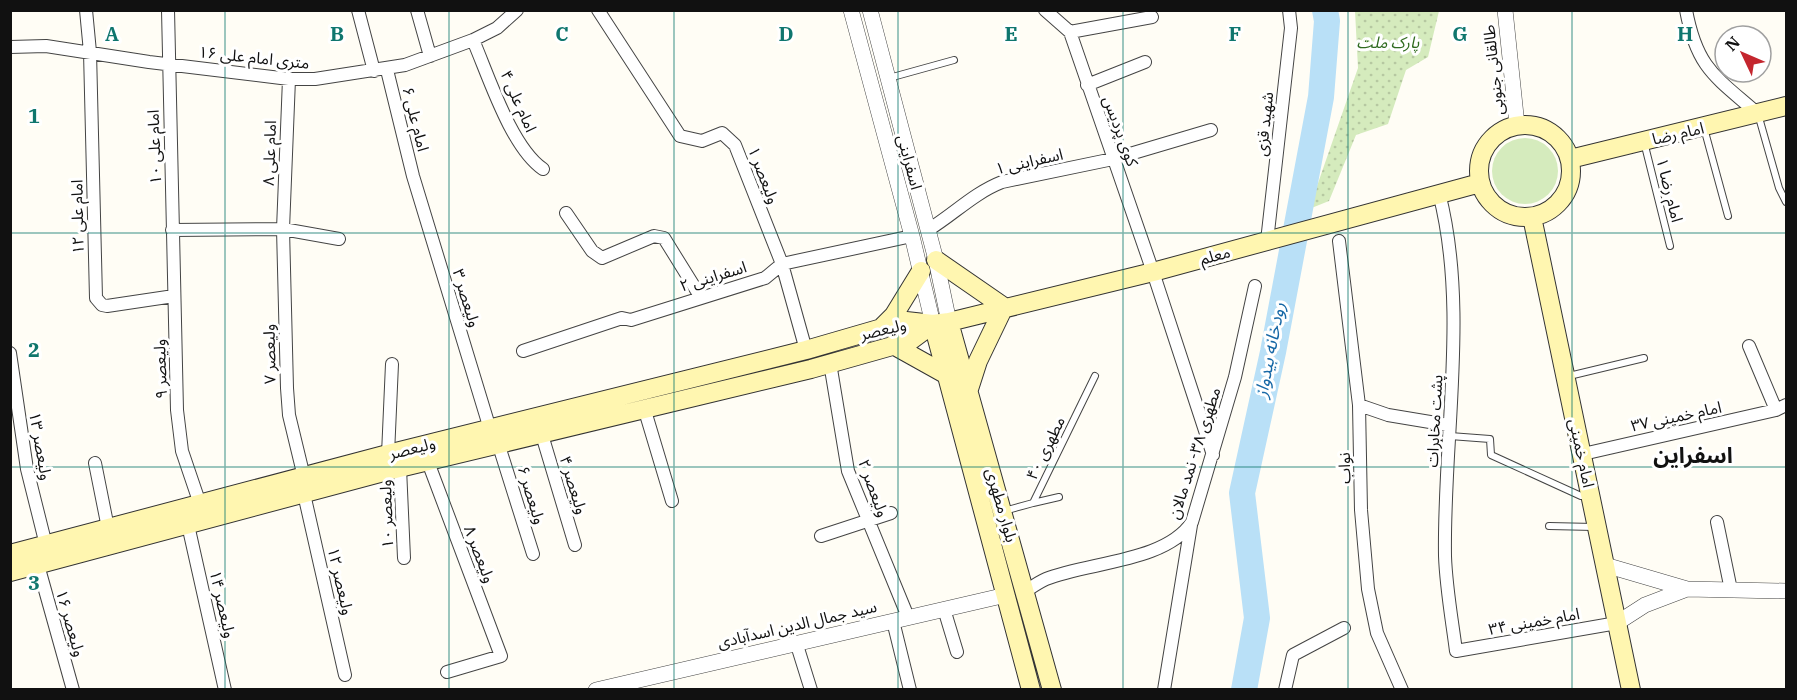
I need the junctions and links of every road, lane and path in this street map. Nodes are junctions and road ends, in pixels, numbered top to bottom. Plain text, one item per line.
1 (86, 10) edge
2 (168, 10) edge
3 (358, 10) edge
4 (417, 10) edge
5 (517, 10) edge
6 (598, 10) edge
7 (851, 10) edge
8 (870, 10) edge
9 (1045, 10) edge
10 (1289, 10) edge
11 (1505, 10) edge
12 (1686, 10) edge
13 (1152, 17) dead end
14 (1070, 32) junction
15 (473, 40) junction
16 (10, 47) edge
17 (90, 52) junction
18 (430, 56) junction
19 (954, 60) dead end
20 (1145, 62) dead end
21 (168, 64) junction
22 (387, 70) junction
23 (374, 71) junction
24 (888, 78) junction
25 (289, 79) junction
26 (1087, 85) junction
27 (1786, 106) edge
28 (1758, 114) junction
29 (1517, 125) junction
30 (1703, 127) junction
31 (1211, 130) dead end
32 (1644, 141) junction
33 (906, 147) junction
34 (889, 153) junction
35 (1113, 159) junction
36 (1570, 159) junction
37 (543, 169) dead end
38 (413, 177) joint
39 (1480, 183) junction
40 (1439, 193) junction
41 (1786, 202) edge
42 (566, 213) dead end
43 (1728, 216) dead end
44 (1533, 217) junction
45 (283, 229) junction
46 (172, 230) junction
47 (928, 230) junction
48 (912, 236) junction
49 (339, 239) dead end
50 (1267, 241) junction
51 (1339, 241) dead end
52 (1670, 246) dead end
53 (936, 260) junction
54 (782, 264) junction
55 (921, 271) junction
56 (1153, 272) junction
57 (1255, 286) dead end
58 (174, 296) junction
59 (700, 296) junction
60 (1004, 307) junction
61 (941, 323) junction
62 (881, 328) junction
63 (894, 345) junction
64 (1749, 346) dead end
65 (807, 350) junction
66 (523, 351) dead end
67 (10, 353) edge
68 (1644, 358) dead end
69 (392, 363) dead end
70 (830, 363) junction
71 (811, 369) junction
72 (945, 374) junction
73 (1095, 376) dead end
74 (1566, 377) junction
75 (969, 389) junction
76 (1359, 405) junction
77 (1781, 408) edge
78 (645, 411) junction
79 (490, 429) junction
80 (1448, 430) junction
81 (542, 435) junction
82 (499, 446) junction
83 (1583, 454) junction
84 (1213, 455) junction
85 (428, 462) junction
86 (95, 463) dead end
87 (393, 464) junction
88 (304, 485) junction
89 (1591, 495) junction
90 (1059, 497) dead end
91 (672, 501) dead end
92 (1033, 503) junction
93 (200, 504) junction
94 (1003, 511) junction
95 (891, 513) dead end
96 (868, 522) junction
97 (1192, 522) junction
98 (1717, 522) dead end
99 (188, 525) junction
100 (1549, 526) dead end
101 (1598, 527) junction
102 (108, 528) junction
103 (821, 536) dead end
104 (46, 545) junction
105 (575, 545) dead end
106 (10, 554) edge
107 (533, 554) dead end
108 (404, 558) dead end
109 (38, 565) junction
110 (1605, 565) junction
111 (10, 572) edge
112 (1687, 589) junction
113 (1731, 590) junction
114 (1026, 591) junction
115 (1786, 591) edge
116 (1006, 596) junction
117 (944, 609) junction
118 (900, 619) junction
119 (1617, 623) junction
120 (1344, 628) dead end
121 (796, 642) junction
122 (1456, 651) joint
123 (957, 652) dead end
124 (447, 672) dead end
125 (345, 675) dead end
126 (627, 686) edge
127 (73, 690) edge
128 (225, 690) edge
129 (596, 690) edge
130 (811, 690) edge
131 (910, 690) edge
132 (1031, 690) edge
133 (1052, 690) edge
134 (1164, 690) edge
135 (1285, 690) edge
136 (1402, 690) edge
137 (1631, 690) edge

1 - 17 street
2 - 21 street, امام علی ۱۰
3 - 23 street
4 - 18 street
5 - 15 street, ۱۶ متری امام علی
6 - 54 street, ولیعصر ۱
7 - 34 street, اسفراینی
8 - 24 street, اسفراینی
9 - 14 street
10 - 50 street, شهید قزی
11 - 29 street, طالقانی جنوبی
12 - 28 street
13 - 14 street
14 - 26 street, کوی پردیس
15 - 18 street, ۱۶ متری امام علی
15 - 37 street, امام علی ۴
16 - 17 street, ۱۶ متری امام علی
17 - 21 street, ۱۶ متری امام علی
17 - 58 street, امام علی ۱۲
18 - 22 street, ۱۶ متری امام علی
19 - 24 lane
20 - 26 street
21 - 25 street, ۱۶ متری امام علی
21 - 46 street, امام علی ۱۰
22 - 23 street, ۱۶ متری امام علی
22 - 38 street, امام علی ۶
23 - 25 street, ۱۶ متری امام علی
24 - 33 street, اسفراینی
25 - 45 street, امام علی ۸
26 - 35 street, کوی پردیس
27 - 28 main road, امام رضا
28 - 30 main road, امام رضا
28 - 41 lane
29 - 36 main road
29 - 39 main road
30 - 32 main road, امام رضا
30 - 43 lane
31 - 35 street, اسفراینی ۱
32 - 36 main road, امام رضا
32 - 52 lane, امام رضا ۱
33 - 34 street
33 - 47 street, اسفراینی
34 - 48 street, اسفراینی
35 - 47 street, اسفراینی ۱
35 - 56 street, کوی پردیس
36 - 44 main road
38 - 79 street, ولیعصر ۳
39 - 40 main road, معلم
39 - 44 main road
40 - 50 main road, معلم
40 - 80 street, پشت مخابرات
42 - 59 street
44 - 74 main road, امام خمینی
45 - 46 street
45 - 49 street
45 - 88 street, ولیعصر ۷
46 - 58 street, ولیعصر ۹
47 - 53 street, اسفراینی
48 - 54 street, اسفراینی ۲
48 - 55 street, اسفراینی
50 - 56 main road, معلم
51 - 76 street, نواب
53 - 60 main road
53 - 61 street, اسفراینی
54 - 59 street, اسفراینی ۲
54 - 65 street, ولیعصر ۱
55 - 61 street, اسفراینی
55 - 62 main road
56 - 60 main road, معلم
56 - 84 street, کوی پردیس
57 - 84 street, مطهری ۳۸- نمد مالان
58 - 93 street, ولیعصر ۹
59 - 66 street, اسفراینی ۲
60 - 61 main road, معلم
60 - 75 main road
61 - 62 main road, ولیعصر
61 - 63 main road, ولیعصر
61 - 72 main road, بلوار مطهری
61 - 75 main road, بلوار مطهری
62 - 65 main road, ولیعصر
63 - 70 main road, ولیعصر
63 - 72 main road
64 - 77 street
65 - 71 main road
65 - 79 main road, ولیعصر
67 - 104 street, ولیعصر ۱۳
68 - 74 lane
69 - 87 street, ولیعصر ۱۰
70 - 71 main road, ولیعصر
70 - 96 street, ولیعصر ۲
71 - 78 main road, ولیعصر
72 - 116 main road, بلوار مطهری
73 - 92 lane, مطهری ۴۰
74 - 83 main road, امام خمینی
75 - 94 main road, بلوار مطهری
76 - 80 street
76 - 136 street, نواب
77 - 83 street, امام خمینی ۳۷
78 - 81 main road, ولیعصر
78 - 91 street
79 - 87 main road, ولیعصر
80 - 89 lane
80 - 122 street, پشت مخابرات
81 - 82 main road, ولیعصر
81 - 105 street, ولیعصر ۴
82 - 85 main road, ولیعصر
82 - 107 street, ولیعصر ۶
83 - 89 main road, امام خمینی
84 - 97 street, مطهری ۳۸- نمد مالان
85 - 87 main road, ولیعصر
85 - 124 street, ولیعصر ۸
86 - 102 street
87 - 88 main road, ولیعصر
87 - 108 street, ولیعصر ۱۰
88 - 93 main road, ولیعصر
88 - 99 main road, ولیعصر
88 - 125 street, ولیعصر ۱۲
89 - 101 main road, امام خمینی
90 - 92 lane
92 - 94 lane, مطهری ۴۰
93 - 102 main road, ولیعصر
94 - 114 main road, بلوار مطهری
95 - 96 street
96 - 103 street
96 - 118 street, ولیعصر ۲
97 - 114 street, مطهری ۳۸- نمد مالان
97 - 134 street
98 - 113 street
99 - 109 main road, ولیعصر
99 - 128 street, ولیعصر ۱۴
100 - 101 lane
101 - 110 main road, امام خمینی
102 - 104 main road, ولیعصر
104 - 106 main road, ولیعصر
109 - 111 main road, ولیعصر
109 - 127 street, ولیعصر ۱۶
110 - 112 street
110 - 119 main road, امام خمینی
112 - 113 street
112 - 119 street
113 - 115 street
114 - 133 main road, بلوار مطهری
116 - 117 street, سید جمال الدین اسدآبادی
116 - 132 main road, بلوار مطهری
117 - 118 street, سید جمال الدین اسدآبادی
117 - 123 street
118 - 121 street, سید جمال الدین اسدآبادی
118 - 131 street, ولیعصر ۲
119 - 122 street, امام خمینی ۳۴
119 - 137 main road, امام خمینی
120 - 135 street
121 - 126 street, سید جمال الدین اسدآبادی
121 - 130 street
126 - 129 street, سید جمال الدین اسدآبادی

